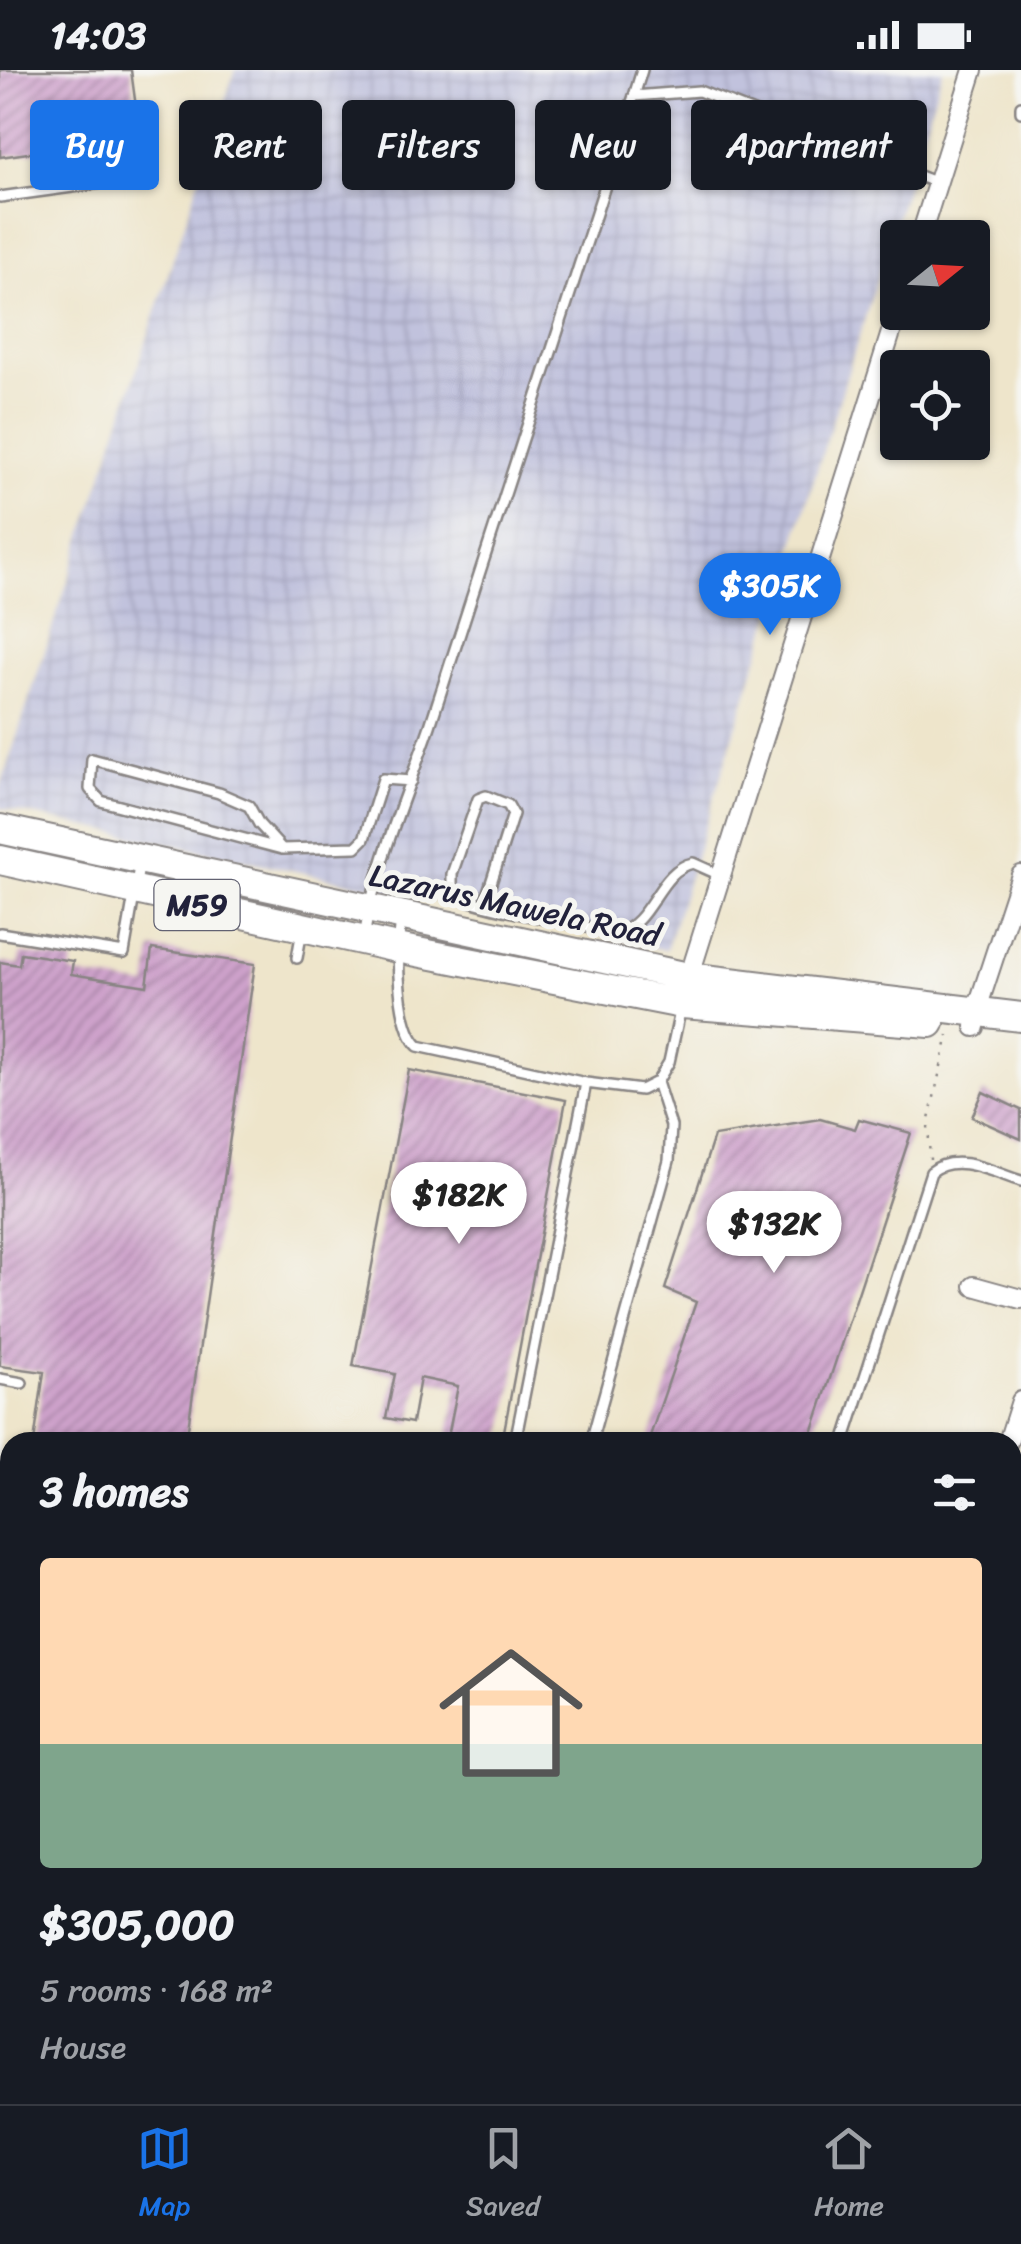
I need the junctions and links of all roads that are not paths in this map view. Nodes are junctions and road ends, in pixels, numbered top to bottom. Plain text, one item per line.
1 (642, 70) edge
2 (973, 70) edge
3 (634, 96) junction
4 (938, 183) junction
5 (51, 190) edge
6 (0, 197) edge
7 (926, 220) edge
8 (892, 330) edge
9 (411, 782) junction
10 (0, 828) edge
11 (282, 849) junction
12 (141, 858) junction
13 (0, 860) edge
14 (720, 875) junction
15 (1021, 875) edge
16 (134, 890) junction
17 (484, 905) junction
18 (368, 909) junction
19 (402, 916) junction
20 (303, 927) junction
21 (0, 933) edge
22 (364, 940) junction
23 (397, 948) junction
24 (298, 958) dead end
25 (685, 991) junction
26 (1021, 1017) edge
27 (967, 1021) junction
28 (1021, 1032) edge
29 (657, 1082) junction
30 (586, 1084) junction
31 (1021, 1182) edge
32 (974, 1286) dead end
33 (1021, 1299) edge
34 (0, 1380) edge
35 (22, 1383) dead end
36 (1021, 1400) edge
37 (518, 1432) edge
38 (594, 1432) edge
39 (847, 1432) edge
40 (1011, 1432) edge

1 - 3 lane
2 - 4 street
3 - 4 lane
3 - 9 lane
4 - 7 street
5 - 6 lane
8 - 14 street
9 - 11 lane
9 - 18 lane
10 - 12 main road, Lazarus Mawela Road / M59
11 - 11 lane
12 - 16 lane
12 - 18 main road, Lazarus Mawela Road / M59
13 - 16 main road, Lazarus Mawela Road / M59
14 - 17 lane
14 - 25 street
15 - 27 street
16 - 20 main road, Lazarus Mawela Road / M59
16 - 21 lane
17 - 17 lane
18 - 19 main road, Lazarus Mawela Road / M59
18 - 22 lane
19 - 23 lane
19 - 25 main road, Lazarus Mawela Road / M59
20 - 22 main road, Lazarus Mawela Road / M59
20 - 24 lane
22 - 23 main road, Lazarus Mawela Road / M59
23 - 25 main road, Lazarus Mawela Road / M59
23 - 30 lane
25 - 27 main road, Lazarus Mawela Road / M59
25 - 29 lane
26 - 27 main road, Lazarus Mawela Road / M59
27 - 28 main road, Lazarus Mawela Road / M59
29 - 30 lane
29 - 38 lane
30 - 37 lane
31 - 39 lane
32 - 33 street
34 - 35 lane
36 - 40 street

